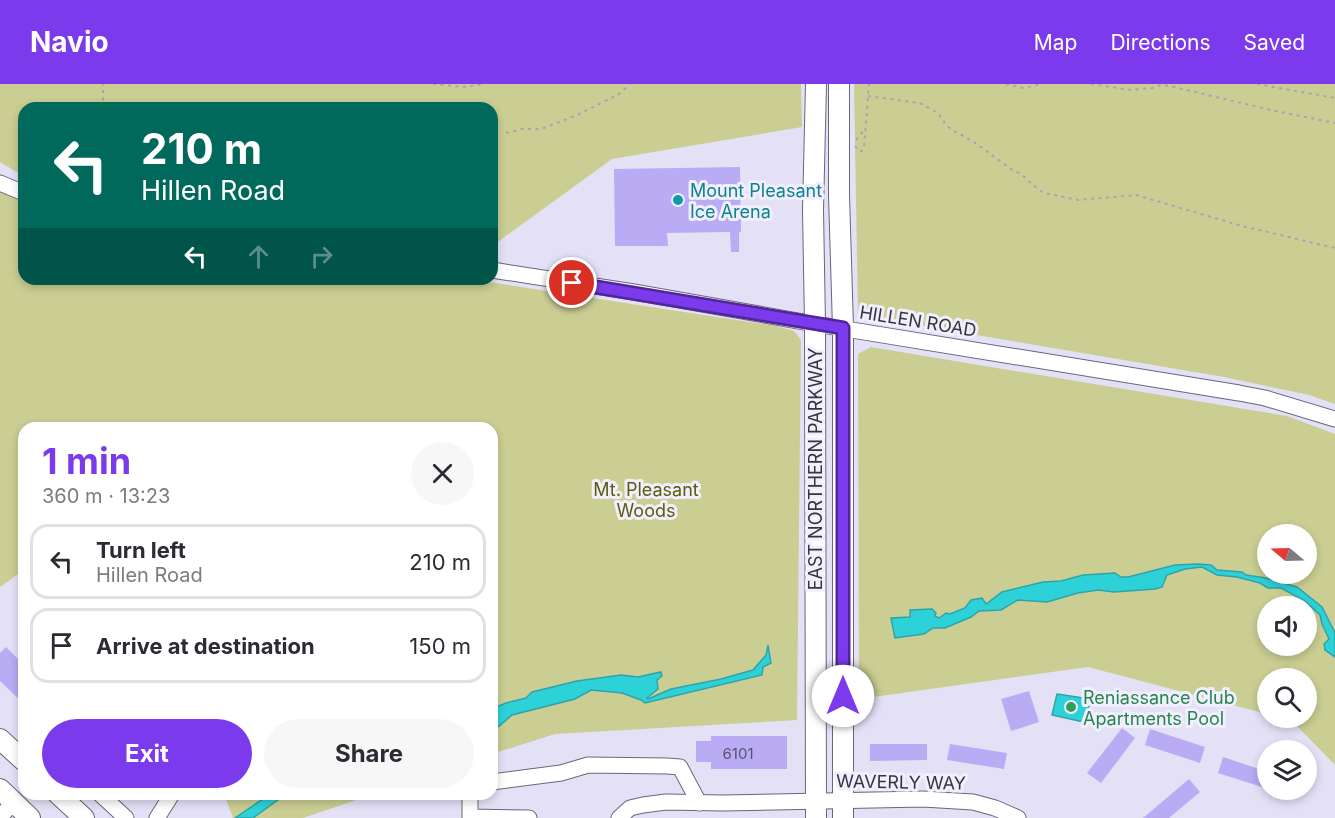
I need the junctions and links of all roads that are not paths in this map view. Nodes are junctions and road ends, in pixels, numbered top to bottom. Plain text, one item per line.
1 (816, 84) edge
2 (839, 84) edge
3 (0, 183) edge
4 (18, 190) edge
5 (498, 271) edge
6 (815, 324) junction
7 (843, 328) junction
8 (1335, 419) edge
9 (0, 739) edge
10 (18, 756) edge
11 (498, 781) edge
12 (7, 796) edge
13 (64, 800) edge
14 (106, 800) edge
15 (164, 800) edge
16 (470, 800) edge
17 (692, 802) junction
18 (816, 809) edge
19 (843, 809) edge
20 (749, 810) edge
21 (621, 816) edge
22 (0, 817) edge
23 (30, 818) edge
24 (84, 818) edge
25 (126, 818) edge
26 (157, 818) edge
27 (529, 818) edge
28 (684, 818) edge
29 (1018, 818) edge

1 - 6 main road, EAST NORTHERN PARKWAY
2 - 7 main road, EAST NORTHERN PARKWAY
3 - 4 street
5 - 6 street, HILLEN ROAD
6 - 7 street, HILLEN ROAD
6 - 18 main road, EAST NORTHERN PARKWAY
7 - 8 street, HILLEN ROAD
7 - 19 main road, EAST NORTHERN PARKWAY
9 - 10 main road
11 - 17 street
12 - 22 street
12 - 23 main road
13 - 24 main road
14 - 25 street
15 - 26 street
16 - 27 street
17 - 20 street, WAVERLY WAY
17 - 21 street, WAVERLY WAY
17 - 28 street
18 - 19 street, WAVERLY WAY
18 - 20 street, WAVERLY WAY
19 - 29 street, WAVERLY WAY

